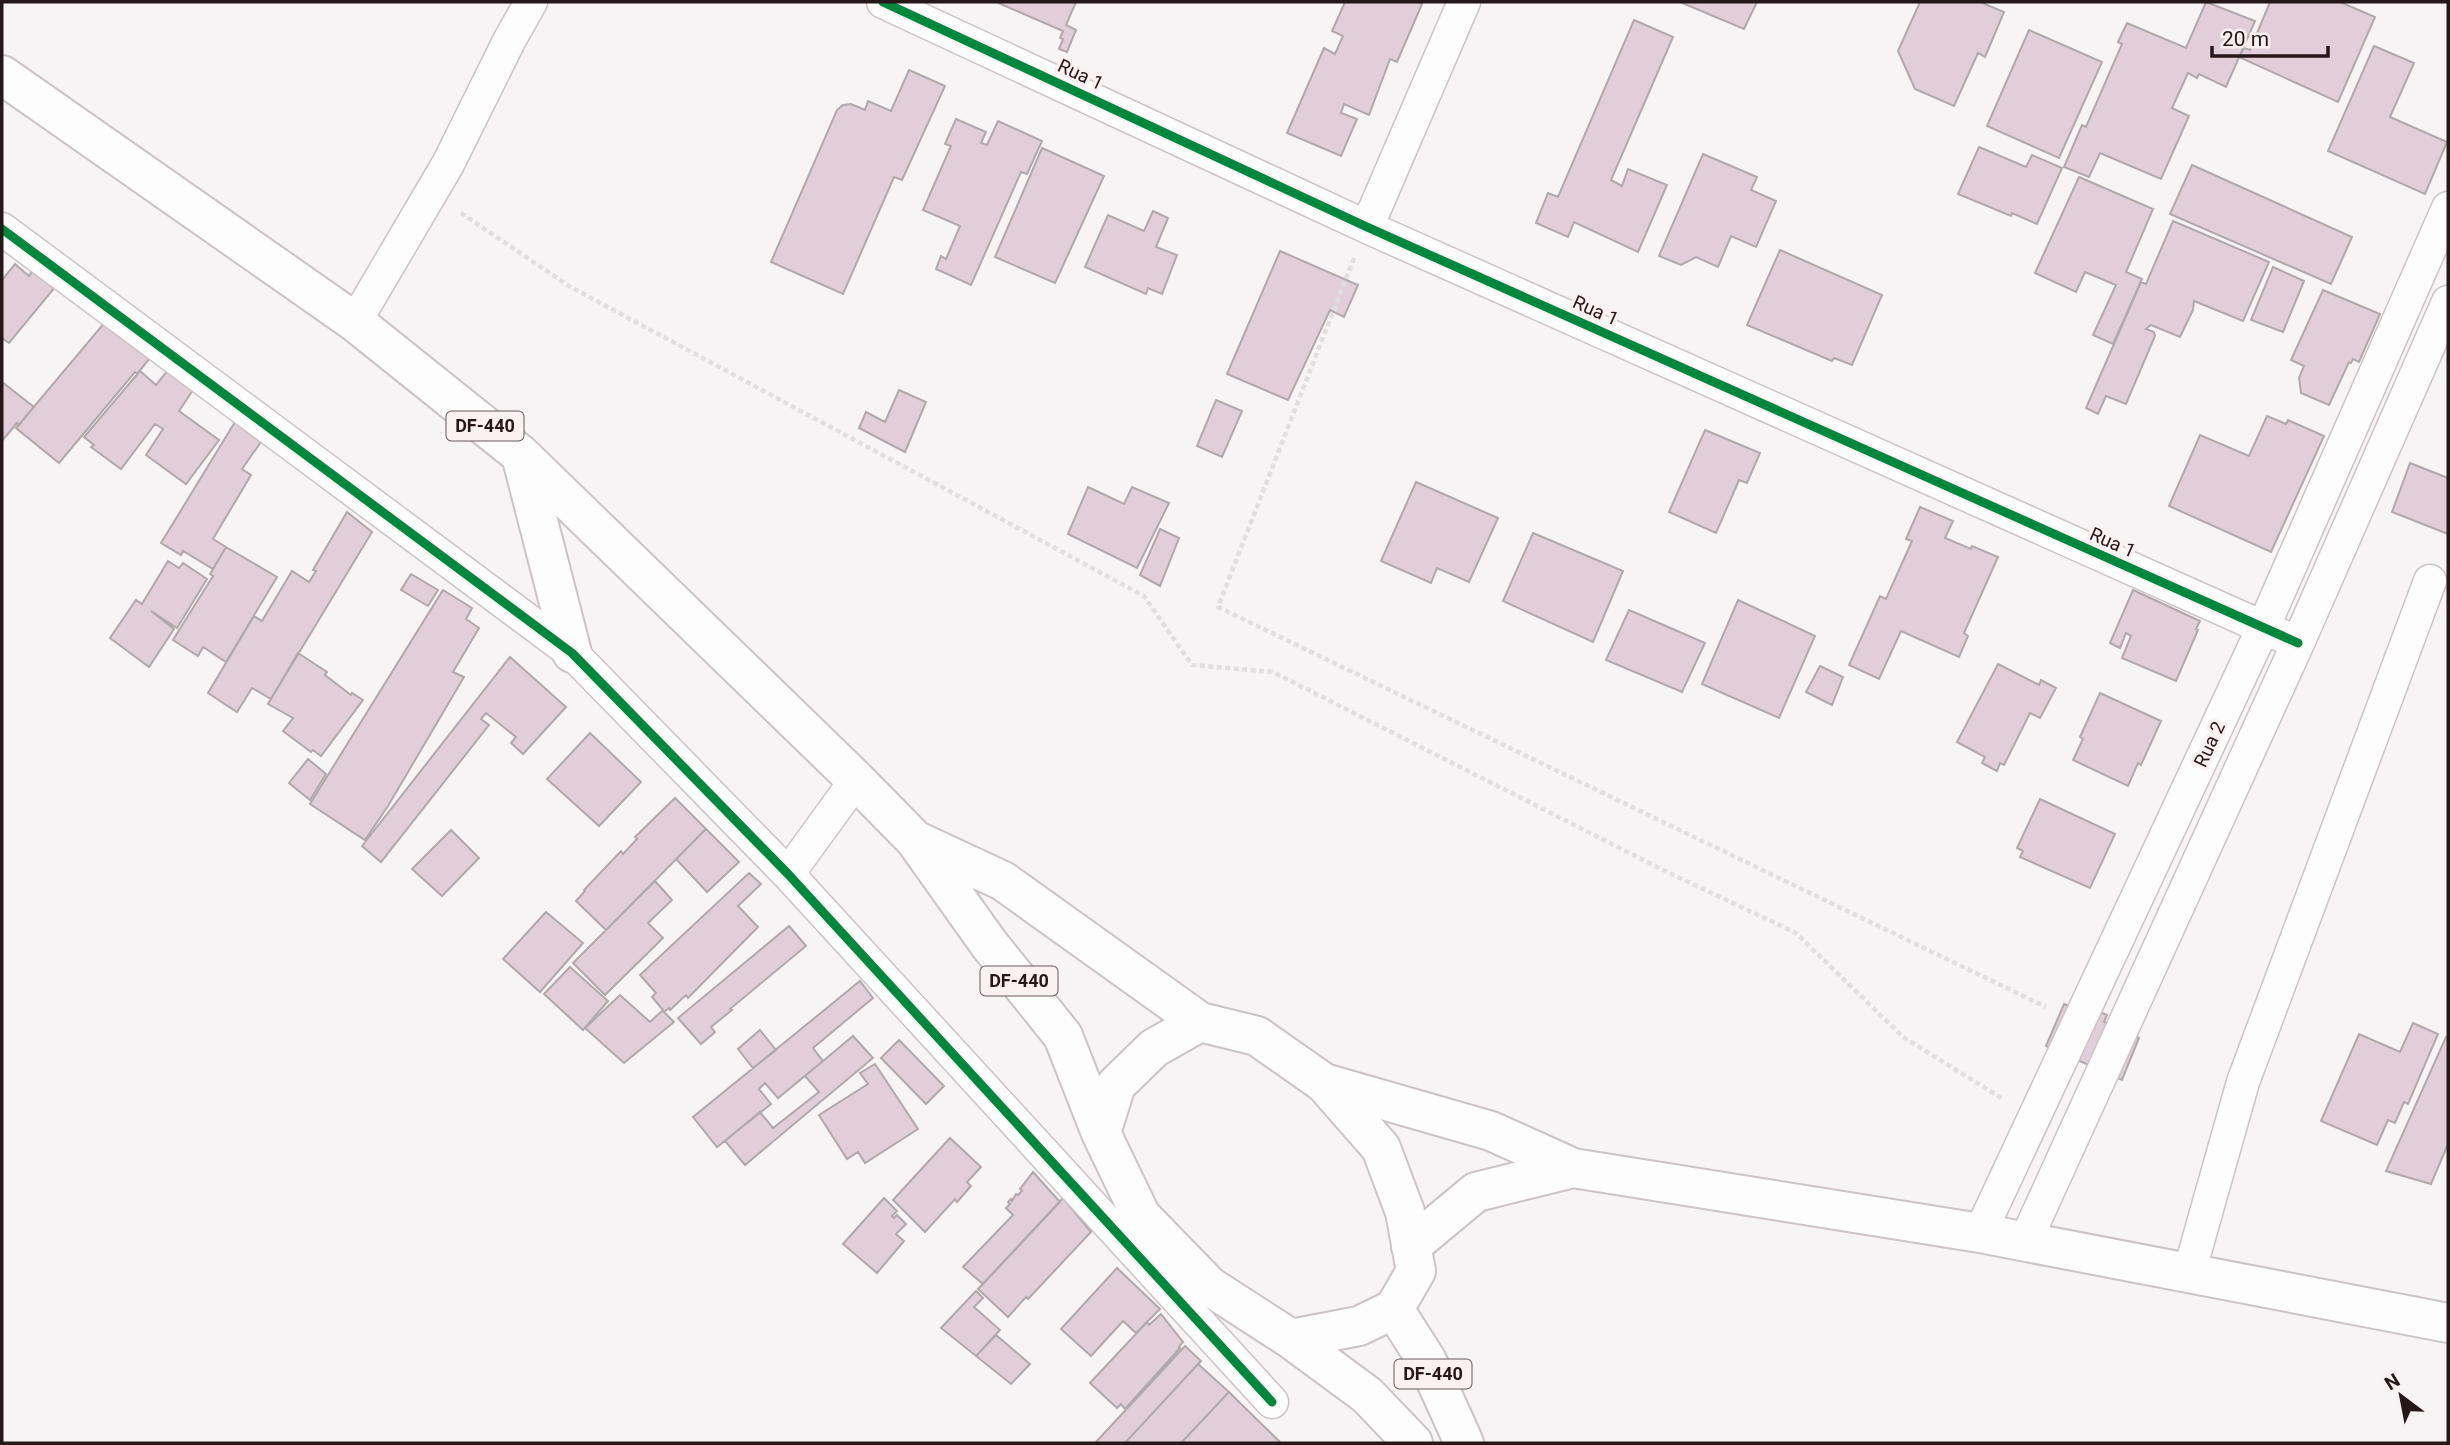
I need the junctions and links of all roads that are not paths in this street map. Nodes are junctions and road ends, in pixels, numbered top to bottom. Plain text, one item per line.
1 (531, 2) edge
2 (883, 2) edge
3 (1464, 2) edge
4 (2, 75) edge
5 (2448, 208) edge
6 (1367, 227) junction
7 (2, 229) edge
8 (2439, 254) edge
9 (2448, 302) edge
10 (355, 322) junction
11 (2342, 447) junction
12 (521, 454) junction
13 (2375, 467) junction
14 (2430, 581) dead end
15 (2263, 628) junction
16 (2298, 643) junction
17 (572, 653) junction
18 (856, 780) junction
19 (915, 840) junction
20 (789, 874) junction
21 (2116, 942) junction
22 (2153, 958) junction
23 (1200, 1022) junction
24 (1324, 1083) junction
25 (1101, 1133) junction
26 (1573, 1168) junction
27 (1980, 1233) junction
28 (2025, 1242) junction
29 (1411, 1246) junction
30 (2189, 1273) junction
31 (1394, 1309) junction
32 (2448, 1323) edge
33 (1292, 1339) junction
34 (1272, 1402) dead end
35 (1413, 1443) edge
36 (1464, 1443) edge

1 - 10 street
2 - 6 street, Rua 1
3 - 6 street
4 - 10 main road, DF-440
5 - 8 street, Rua 2
6 - 15 street, Rua 1
7 - 17 street
8 - 11 street, Rua 2
9 - 13 street, Rua 2
10 - 12 main road, DF-440
11 - 13 street
11 - 15 street, Rua 2
12 - 17 main road
12 - 18 main road, DF-440
13 - 16 street, Rua 2
14 - 30 street
15 - 16 street, Rua 1
15 - 21 street, Rua 2
16 - 22 street, Rua 2
17 - 20 street
18 - 19 main road, DF-440
18 - 20 street
19 - 23 main road, DF-440
19 - 25 main road, DF-440
20 - 34 street
21 - 22 street
21 - 27 street, Rua 2
22 - 28 street, Rua 2
23 - 24 main road
23 - 25 main road
24 - 26 main road
24 - 29 main road
25 - 33 main road
26 - 27 main road
26 - 29 main road
27 - 28 main road
28 - 30 main road
29 - 31 main road
30 - 32 main road
31 - 33 main road
31 - 36 main road, DF-440
33 - 35 main road, DF-440

